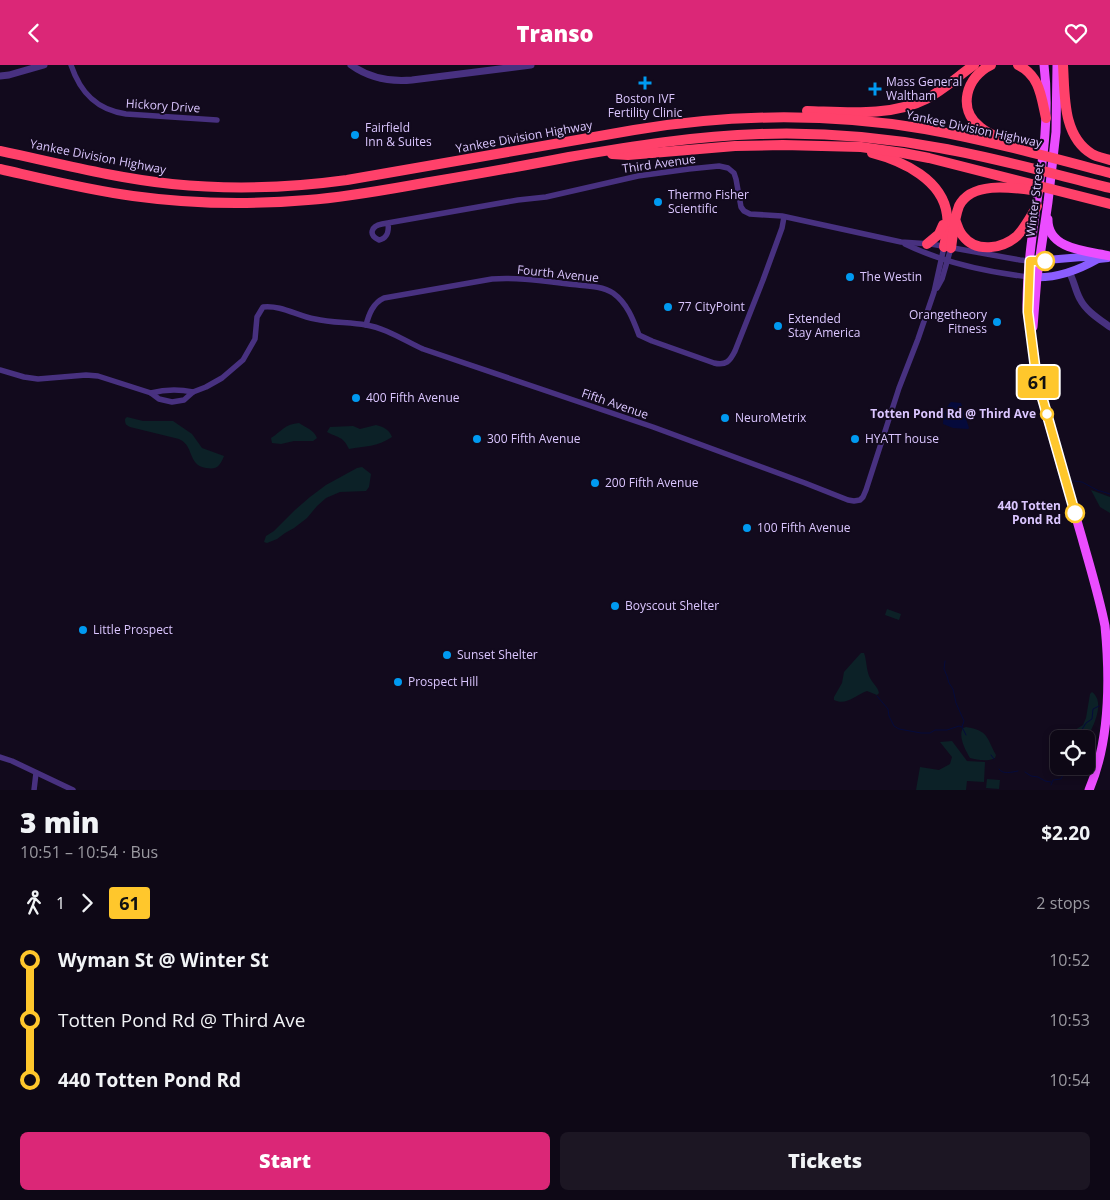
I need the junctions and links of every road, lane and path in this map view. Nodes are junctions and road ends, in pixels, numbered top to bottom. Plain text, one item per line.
1 (44, 65) edge
2 (71, 65) edge
3 (351, 65) edge
4 (531, 65) edge
5 (974, 65) edge
6 (991, 65) edge
7 (1018, 65) edge
8 (1044, 65) edge
9 (1056, 65) edge
10 (1063, 65) edge
11 (0, 76) edge
12 (769, 118) junction
13 (1046, 118) junction
14 (217, 120) dead end
15 (845, 147) junction
16 (0, 151) edge
17 (1025, 151) junction
18 (589, 154) junction
19 (1110, 160) edge
20 (0, 169) edge
21 (1110, 173) edge
22 (932, 186) junction
23 (1110, 188) edge
24 (1049, 202) junction
25 (1037, 203) junction
26 (1110, 204) edge
27 (784, 217) junction
28 (956, 221) junction
29 (388, 223) dead end
30 (901, 243) junction
31 (927, 244) junction
32 (947, 247) junction
33 (1110, 257) edge
34 (1098, 259) junction
35 (945, 260) junction
36 (1035, 261) junction
37 (1069, 272) junction
38 (1033, 277) junction
39 (366, 325) junction
40 (1110, 327) edge
41 (0, 370) edge
42 (193, 392) junction
43 (151, 393) junction
44 (1109, 709) edge
45 (0, 757) edge
46 (36, 773) junction
47 (34, 790) edge
48 (72, 790) edge
49 (1089, 790) edge

1 - 11 street
2 - 14 street, Hickory Drive
3 - 4 street
5 - 12 highway
6 - 17 highway
7 - 13 highway
8 - 13 main road, Winter Street
9 - 24 main road, Winter Street
10 - 19 highway
12 - 16 highway, Yankee Division Highway
12 - 17 highway, Yankee Division Highway
13 - 25 main road, Winter Street
15 - 18 highway
15 - 22 highway
15 - 26 highway
17 - 21 highway, Yankee Division Highway
18 - 20 highway, Yankee Division Highway
18 - 23 highway, Yankee Division Highway
22 - 31 highway
22 - 32 highway
24 - 33 main road
24 - 36 main road, Winter Street
25 - 28 highway
25 - 36 main road, Winter Street
26 - 28 highway
27 - 29 street, Third Avenue
27 - 30 street, Third Avenue
27 - 39 street, Fourth Avenue
28 - 32 highway
30 - 31 street, Third Avenue
30 - 35 street, Third Avenue
31 - 32 street, Third Avenue
32 - 35 street
32 - 36 street, Third Avenue
33 - 34 main road
34 - 36 main road
34 - 37 main road
35 - 38 street, Third Avenue
35 - 39 street, Fifth Avenue
36 - 38 main road, Winter Street
37 - 38 main road
37 - 40 street
38 - 44 main road, Winter Street
39 - 42 street, Fifth Avenue
41 - 43 street
42 - 43 street
42 - 43 street
44 - 49 main road, Winter Street
45 - 46 street
46 - 47 street
46 - 48 street

